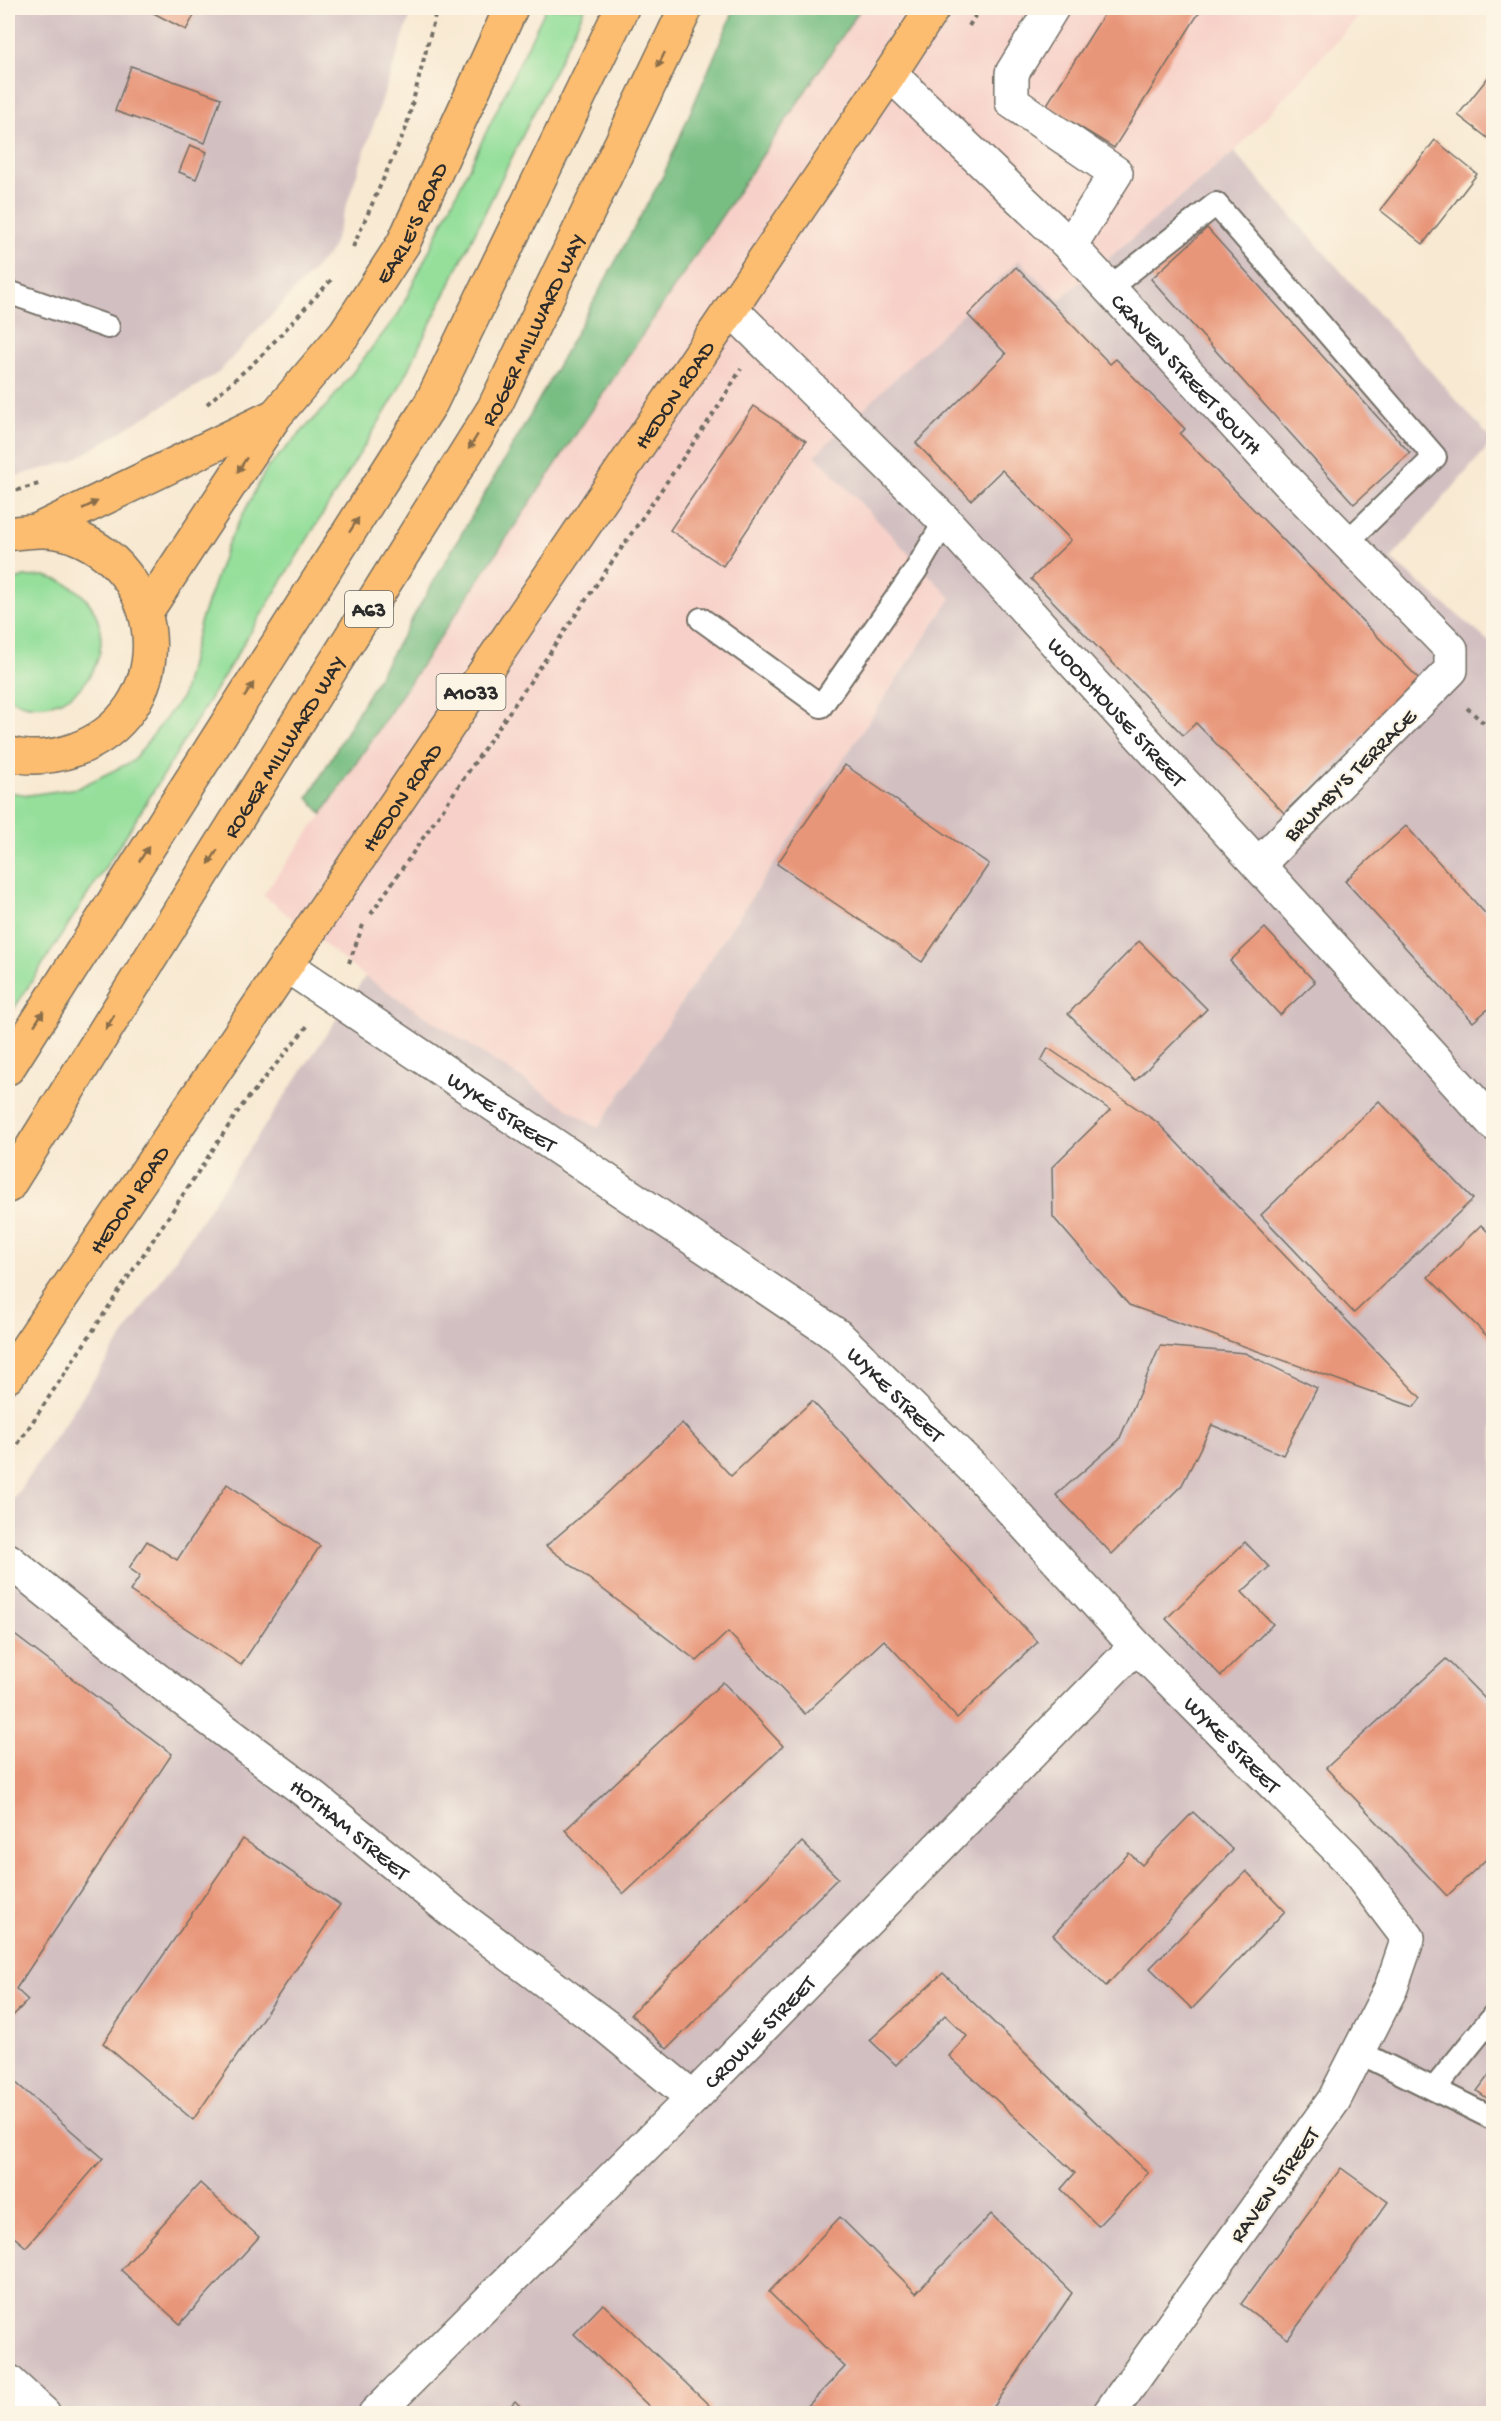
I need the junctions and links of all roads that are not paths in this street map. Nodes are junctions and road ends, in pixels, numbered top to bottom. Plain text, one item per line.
1 (511, 8) edge
2 (622, 8) edge
3 (686, 8) edge
4 (933, 8) edge
5 (1052, 8) edge
6 (890, 74) junction
7 (1070, 246) junction
8 (1109, 288) junction
9 (8, 292) edge
10 (730, 309) junction
11 (108, 327) dead end
12 (275, 416) junction
13 (945, 521) junction
14 (23, 532) edge
15 (1347, 542) junction
16 (146, 612) junction
17 (701, 619) dead end
18 (1439, 683) joint
19 (8, 753) edge
20 (1259, 864) junction
21 (286, 965) junction
22 (8, 1068) edge
23 (1494, 1124) edge
24 (8, 1186) edge
25 (8, 1376) edge
26 (8, 1560) edge
27 (1136, 1646) junction
28 (1408, 1938) joint
29 (1494, 2015) edge
30 (1359, 2052) junction
31 (1434, 2089) junction
32 (693, 2098) junction
33 (1494, 2119) edge
34 (8, 2380) edge
35 (44, 2414) edge
36 (375, 2414) edge
37 (1109, 2414) edge

1 - 12 highway, EARLE'S ROAD
22 -> 2 highway, A63
3 -> 24 highway, ROGER MILLWARD WAY / A63
4 - 6 highway, HEDON ROAD / A1033
5 - 7 street
6 - 7 street, CRAVEN STREET SOUTH
6 - 10 highway, HEDON ROAD / A1033
7 - 8 street, CRAVEN STREET SOUTH
8 - 15 street, CRAVEN STREET SOUTH
8 - 15 lane
9 - 11 lane
10 - 13 street, WOODHOUSE STREET
10 - 21 highway, HEDON ROAD / A1033
14 -> 12 highway, EARLE'S ROAD
12 -> 16 highway, EARLE'S ROAD
13 - 17 lane
13 - 20 street, WOODHOUSE STREET
14 - 16 highway
15 - 18 street, CRAVEN STREET SOUTH
16 - 19 highway
18 - 20 street, BRUMBY'S TERRACE
20 - 23 street, WOODHOUSE STREET
21 - 25 highway, HEDON ROAD / A1033
21 - 27 street, WYKE STREET
26 - 32 street, HOTHAM STREET
27 - 28 street, WYKE STREET
27 - 32 street, CROWLE STREET
28 - 30 street, RAVEN STREET
29 - 31 lane
30 - 31 lane
30 - 37 street, RAVEN STREET
31 - 33 lane
32 - 36 street, CROWLE STREET
34 - 35 street

